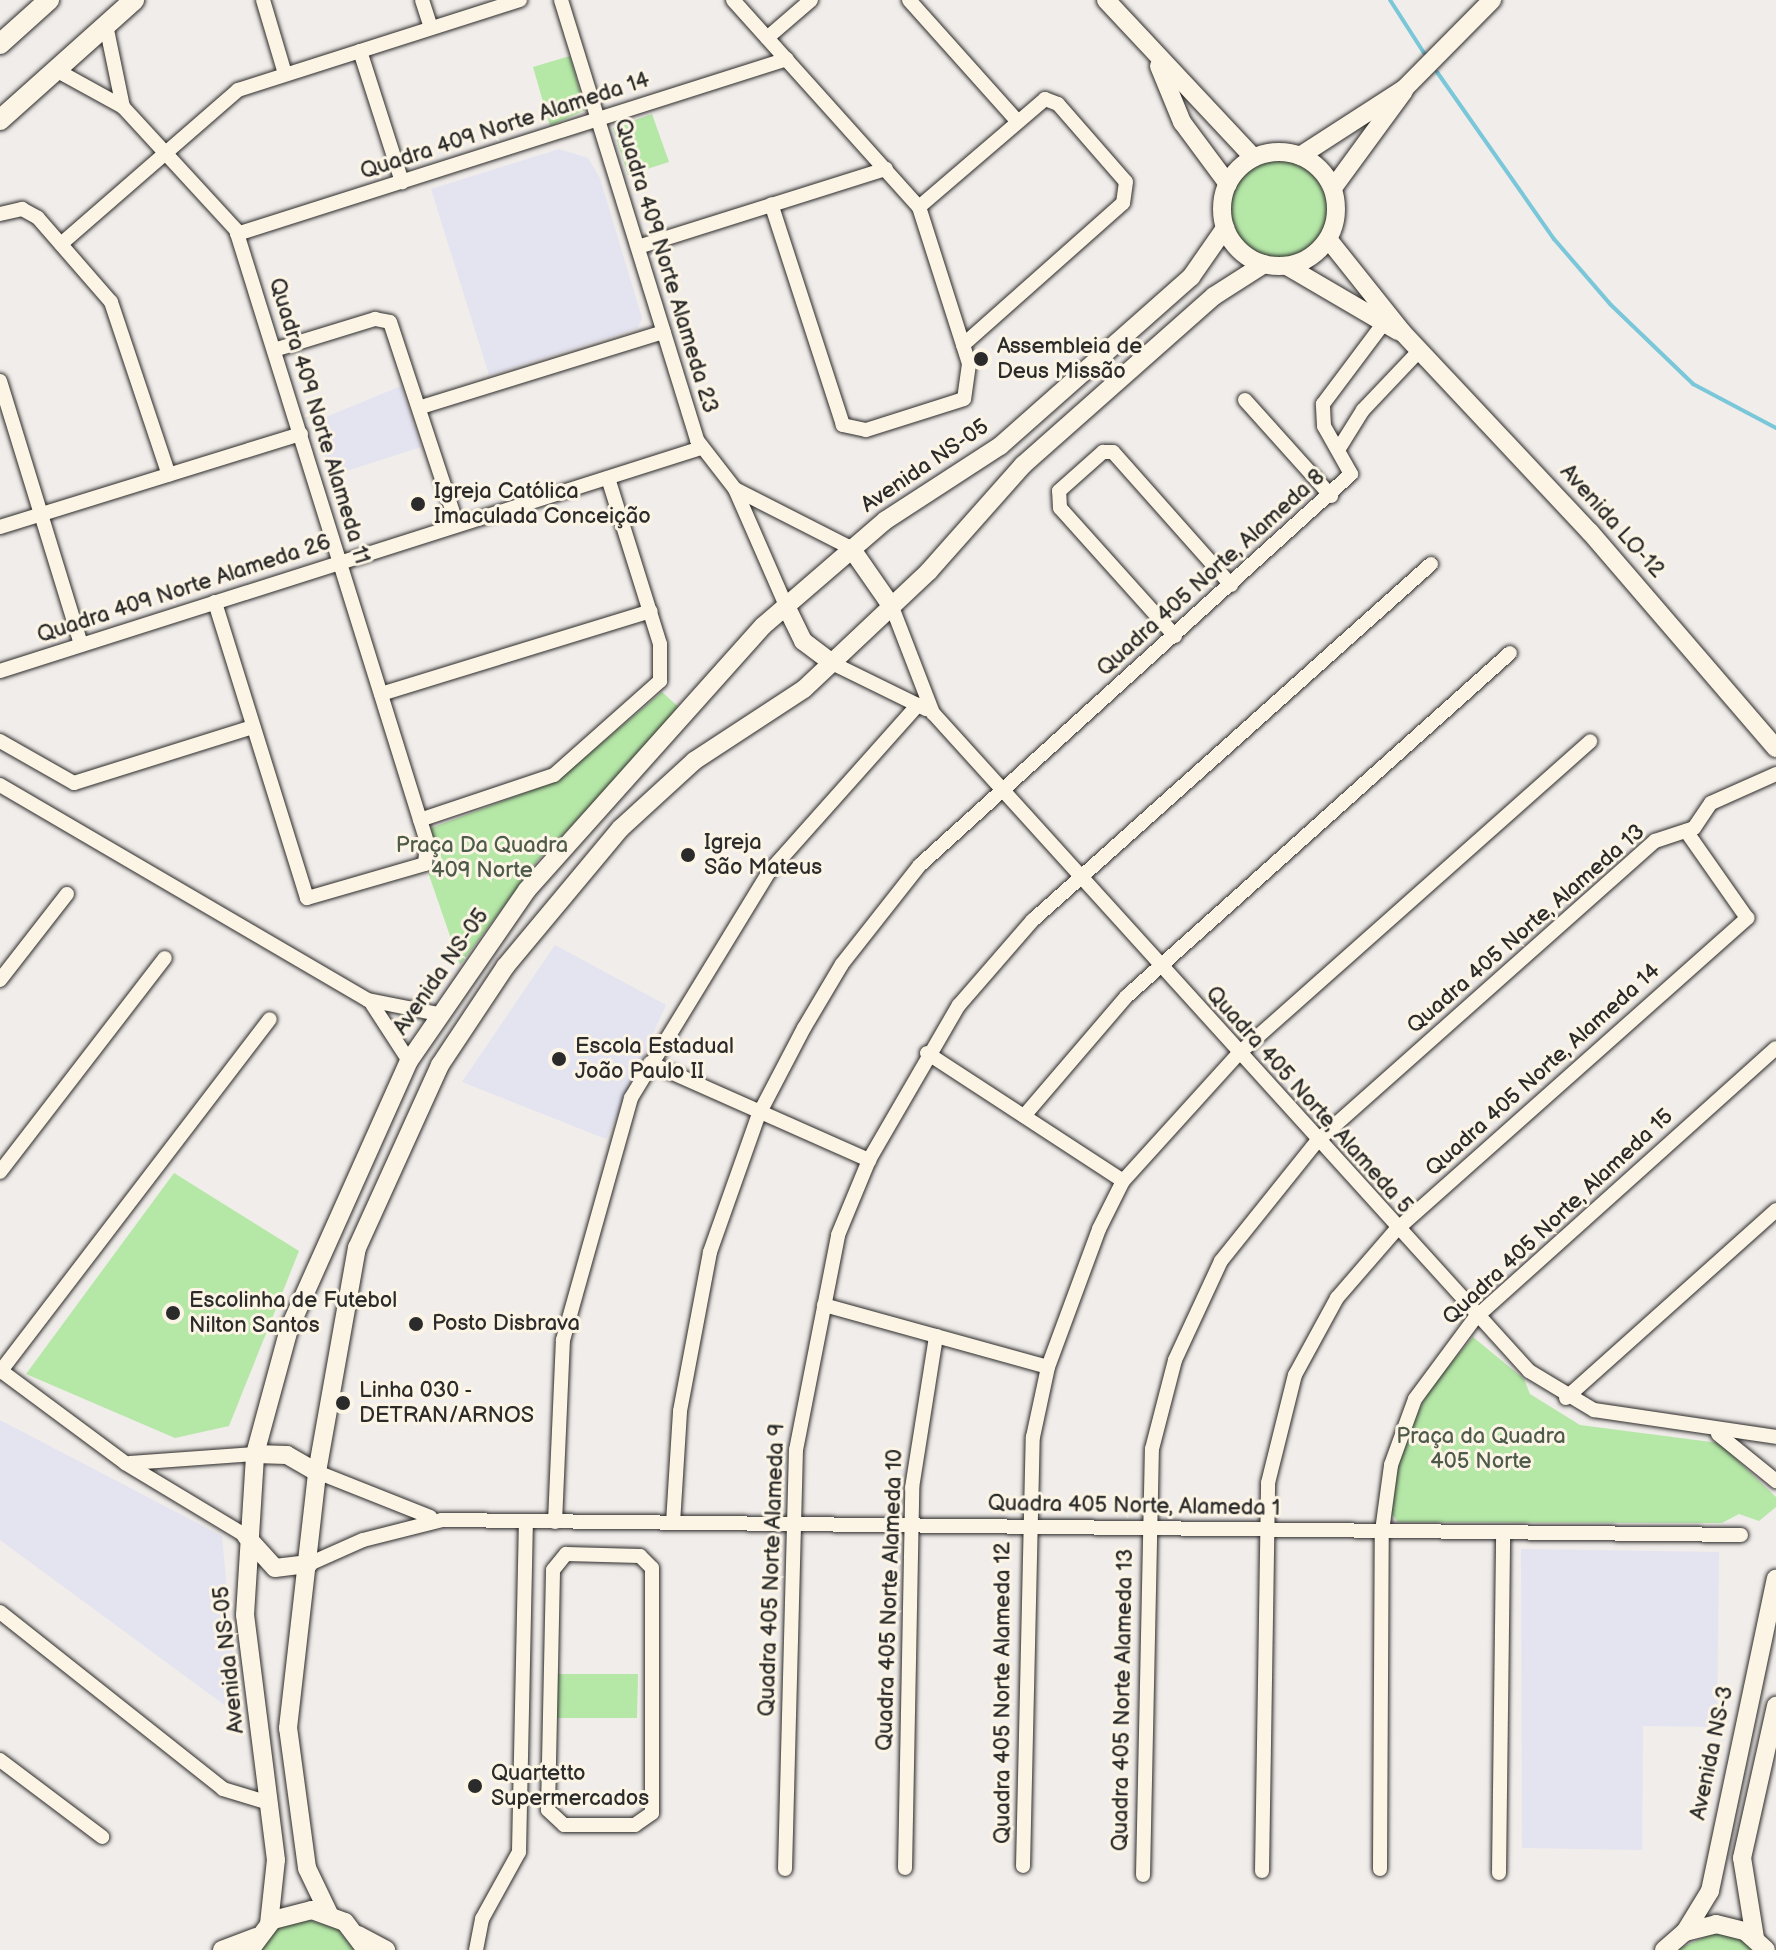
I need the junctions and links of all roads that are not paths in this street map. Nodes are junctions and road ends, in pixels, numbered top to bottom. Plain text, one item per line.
1 (49, 0) edge
2 (134, 0) edge
3 (263, 0) edge
4 (422, 0) edge
5 (520, 0) edge
6 (561, 0) edge
7 (733, 0) edge
8 (811, 0) edge
9 (909, 0) edge
10 (1106, 0) edge
11 (1492, 0) edge
12 (106, 25) junction
13 (431, 28) junction
14 (767, 38) junction
15 (0, 44) edge
16 (360, 51) junction
17 (1154, 53) junction
18 (787, 59) junction
19 (56, 70) junction
20 (285, 74) junction
21 (1405, 88) junction
22 (123, 107) junction
23 (0, 120) edge
24 (598, 120) junction
25 (1017, 121) junction
26 (166, 151) junction
27 (1300, 156) junction
28 (1254, 158) junction
29 (886, 169) junction
30 (402, 182) junction
31 (1228, 184) junction
32 (1333, 188) junction
33 (771, 204) junction
34 (919, 207) junction
35 (0, 214) edge
36 (1225, 228) junction
37 (237, 234) junction
38 (1328, 239) junction
39 (61, 244) junction
40 (638, 247) junction
41 (1264, 264) junction
42 (1287, 266) junction
43 (1383, 324) junction
44 (664, 332) junction
45 (1403, 333) junction
46 (963, 345) junction
47 (274, 350) junction
48 (1420, 350) junction
49 (0, 381) edge
50 (1245, 400) dead end
51 (421, 407) junction
52 (301, 434) junction
53 (701, 448) junction
54 (1338, 450) junction
55 (169, 475) junction
56 (608, 478) junction
57 (735, 489) junction
58 (1331, 496) junction
59 (41, 515) junction
60 (457, 525) junction
61 (0, 527) edge
62 (851, 548) junction
63 (340, 563) junction
64 (1431, 564) dead end
65 (1231, 585) junction
66 (215, 602) junction
67 (786, 606) junction
68 (892, 607) junction
69 (650, 611) junction
70 (1175, 636) junction
71 (81, 645) junction
72 (1510, 653) dead end
73 (832, 663) junction
74 (0, 671) edge
75 (381, 694) junction
76 (918, 705) junction
77 (933, 713) junction
78 (253, 727) junction
79 (0, 741) edge
80 (1590, 741) dead end
81 (1776, 748) edge
82 (1776, 774) edge
83 (0, 785) edge
84 (1003, 791) junction
85 (420, 820) junction
86 (1686, 831) junction
87 (1081, 877) junction
88 (67, 894) dead end
89 (165, 958) dead end
90 (1160, 966) junction
91 (0, 980) edge
92 (368, 1000) junction
93 (438, 1014) junction
94 (270, 1019) dead end
95 (1776, 1048) edge
96 (927, 1053) junction
97 (1238, 1054) junction
98 (409, 1061) junction
99 (650, 1063) junction
100 (759, 1114) junction
101 (1024, 1116) junction
102 (1317, 1141) junction
103 (869, 1160) junction
104 (0, 1172) edge
105 (1123, 1181) junction
106 (1776, 1210) edge
107 (1396, 1230) junction
108 (824, 1305) junction
109 (1475, 1318) junction
110 (936, 1336) junction
111 (1048, 1367) junction
112 (0, 1371) edge
113 (1566, 1398) junction
114 (1706, 1429) junction
115 (1776, 1437) edge
116 (255, 1454) junction
117 (125, 1463) junction
118 (317, 1472) junction
119 (1776, 1481) edge
120 (442, 1520) junction
121 (526, 1522) junction
122 (555, 1522) junction
123 (673, 1523) junction
124 (791, 1524) junction
125 (910, 1526) junction
126 (1026, 1527) junction
127 (1147, 1528) junction
128 (1266, 1529) junction
129 (1382, 1531) junction
130 (1503, 1532) junction
131 (1741, 1535) dead end
132 (246, 1536) junction
133 (309, 1564) junction
134 (1776, 1579) edge
135 (0, 1612) edge
136 (523, 1690) junction
137 (547, 1690) junction
138 (1776, 1706) edge
139 (0, 1760) edge
140 (269, 1803) junction
141 (102, 1837) dead end
142 (1023, 1866) dead end
143 (905, 1868) dead end
144 (785, 1869) dead end
145 (1380, 1869) dead end
146 (1262, 1871) dead end
147 (1499, 1873) dead end
148 (1143, 1875) dead end
149 (329, 1914) junction
150 (1685, 1932) junction
151 (258, 1937) edge
152 (362, 1943) edge
153 (1761, 1944) edge
154 (222, 1950) edge
155 (386, 1950) edge
156 (476, 1950) edge
157 (1664, 1950) edge

1 - 15 main road
2 - 12 main road
3 - 20 street
4 - 13 street
5 - 13 street
6 - 24 street, Quadra 409 Norte Alameda 23
7 - 14 street
8 - 14 street
9 - 25 street
10 - 17 street
11 - 21 street
12 - 19 main road
12 - 22 street
13 - 16 street
14 - 18 street
16 - 20 street
16 - 30 street
17 - 28 street
17 - 31 street
18 - 24 street, Quadra 409 Norte Alameda 14
18 - 29 street
19 - 22 street, Quadra 409 Norte Alameda 11
19 - 23 main road
20 - 26 street
21 - 27 street
21 - 32 street
22 - 26 street, Quadra 409 Norte Alameda 11
24 - 30 street, Quadra 409 Norte Alameda 14
24 - 40 street, Quadra 409 Norte Alameda 23
25 - 34 street
25 - 46 street
26 - 37 street, Quadra 409 Norte Alameda 11
26 - 39 street
27 - 28 street
27 - 32 street
28 - 31 street
29 - 33 street
29 - 34 street
30 - 37 street, Quadra 409 Norte Alameda 14
31 - 36 street
32 - 38 street
33 - 40 street
33 - 46 street
34 - 46 street
35 - 39 street
36 - 41 street
36 - 62 street, Avenida NS-05
37 - 47 street, Quadra 409 Norte Alameda 11
38 - 42 street
38 - 45 street, Avenida LO-12
39 - 55 street
40 - 44 street, Quadra 409 Norte Alameda 23
41 - 42 street
41 - 68 street
42 - 43 street, Avenida LO-12
43 - 45 street, Avenida LO-12
43 - 54 street, Quadra 405 Norte, Alameda 8
44 - 51 street
44 - 53 street, Quadra 409 Norte Alameda 23
45 - 48 street, Avenida LO-12
47 - 51 street
47 - 52 street, Quadra 409 Norte Alameda 11
48 - 54 street
48 - 81 street, Avenida LO-12
49 - 59 street
50 - 58 street
51 - 60 street
52 - 55 street
52 - 63 street, Quadra 409 Norte Alameda 11
53 - 56 street, Quadra 409 Norte Alameda 26
53 - 57 street, Quadra 409 Norte Alameda 23
54 - 58 street, Quadra 405 Norte, Alameda 8
55 - 59 street
56 - 60 street, Quadra 409 Norte Alameda 26
56 - 69 street
57 - 62 street, Quadra 409 Norte Alameda 23
57 - 67 street, Quadra 409 Norte Alameda 23
58 - 65 street, Quadra 405 Norte, Alameda 8
59 - 61 street
59 - 71 street
60 - 63 street, Quadra 409 Norte Alameda 26
62 - 67 street, Avenida NS-05
62 - 68 street
63 - 66 street, Quadra 409 Norte Alameda 26
63 - 75 street, Quadra 409 Norte Alameda 11
64 - 87 street, Quadra 405 Norte Alameda 9
65 - 70 street, Quadra 405 Norte, Alameda 8
65 - 70 street
66 - 71 street, Quadra 409 Norte Alameda 26
66 - 78 street
67 - 73 street
67 - 93 street, Avenida NS-05
68 - 73 street
68 - 77 street
69 - 75 street
69 - 85 street
70 - 84 street, Quadra 405 Norte, Alameda 8
71 - 74 street, Quadra 409 Norte Alameda 26
72 - 90 street
73 - 76 street
73 - 118 street
75 - 85 street, Quadra 409 Norte Alameda 11
76 - 77 street
76 - 99 street
77 - 84 street, Quadra 405 Norte, Alameda 5
78 - 79 street
78 - 85 street, Quadra 409 Norte Alameda 11
80 - 97 street, Quadra 405 Norte Alameda 12
82 - 86 street, Quadra 405 Norte, Alameda 13
83 - 92 street
84 - 87 street, Quadra 405 Norte, Alameda 5
84 - 100 street, Quadra 405 Norte, Alameda 8
86 - 102 street, Quadra 405 Norte, Alameda 13
86 - 107 street, Quadra 405 Norte, Alameda 14
87 - 90 street, Quadra 405 Norte, Alameda 5
87 - 96 street, Quadra 405 Norte Alameda 9
88 - 91 street
89 - 104 street
90 - 97 street, Quadra 405 Norte, Alameda 5
90 - 101 street
92 - 93 street
92 - 98 street
93 - 98 street, Avenida NS-05
94 - 112 street
95 - 109 street, Quadra 405 Norte, Alameda 15
96 - 101 street
96 - 103 street, Quadra 405 Norte Alameda 9
97 - 102 street, Quadra 405 Norte, Alameda 5
97 - 105 street, Quadra 405 Norte Alameda 12
98 - 116 street, Avenida NS-05
99 - 100 street
99 - 122 street
100 - 103 street
100 - 123 street, Quadra 405 Norte, Alameda 8
101 - 105 street
102 - 107 street, Quadra 405 Norte, Alameda 5
102 - 127 street, Quadra 405 Norte Alameda 13
103 - 108 street, Quadra 405 Norte Alameda 9
105 - 111 street, Quadra 405 Norte Alameda 12
106 - 113 street
107 - 109 street, Quadra 405 Norte, Alameda 5
107 - 128 street, Quadra 405 Norte, Alameda 14
108 - 110 street
108 - 124 street, Quadra 405 Norte Alameda 9
109 - 113 street, Quadra 405 Norte, Alameda 5
109 - 129 street, Quadra 405 Norte, Alameda 15
110 - 111 street
110 - 125 street, Quadra 405 Norte Alameda 10
111 - 126 street, Quadra 405 Norte Alameda 12
112 - 117 street
113 - 114 street, Quadra 405 Norte, Alameda 5
114 - 115 street, Quadra 405 Norte, Alameda 5
114 - 119 street, Quadra 405 Norte, Alameda 5
116 - 117 street
116 - 118 street
116 - 132 street, Avenida NS-05
117 - 132 street
118 - 120 street
118 - 133 street
120 - 121 street, Quadra 405 Norte, Alameda 1
120 - 133 street
121 - 122 street, Quadra 405 Norte, Alameda 1
121 - 136 street
122 - 123 street, Quadra 405 Norte, Alameda 1
123 - 124 street, Quadra 405 Norte, Alameda 1
124 - 125 street, Quadra 405 Norte, Alameda 1
124 - 144 street, Quadra 405 Norte Alameda 9
125 - 126 street, Quadra 405 Norte, Alameda 1
125 - 143 street, Quadra 405 Norte Alameda 10
126 - 127 street, Quadra 405 Norte, Alameda 1
126 - 142 street, Quadra 405 Norte Alameda 12
127 - 128 street, Quadra 405 Norte, Alameda 1
127 - 148 street, Quadra 405 Norte Alameda 13
128 - 129 street, Quadra 405 Norte, Alameda 1
128 - 146 street, Quadra 405 Norte, Alameda 14
129 - 130 street, Quadra 405 Norte, Alameda 1
129 - 145 street, Quadra 405 Norte, Alameda 15
130 - 131 street, Quadra 405 Norte, Alameda 1
130 - 147 street
132 - 133 street
132 - 140 street, Avenida NS-05
133 - 149 street
134 - 150 street, Avenida NS-3
135 - 140 street
136 - 137 street
136 - 156 street
137 - 137 street
138 - 153 street
139 - 141 street
140 - 151 street, Avenida NS-05
149 - 151 street
149 - 152 street
150 - 153 street
150 - 157 street, Avenida NS-3
151 - 154 street
152 - 155 street

